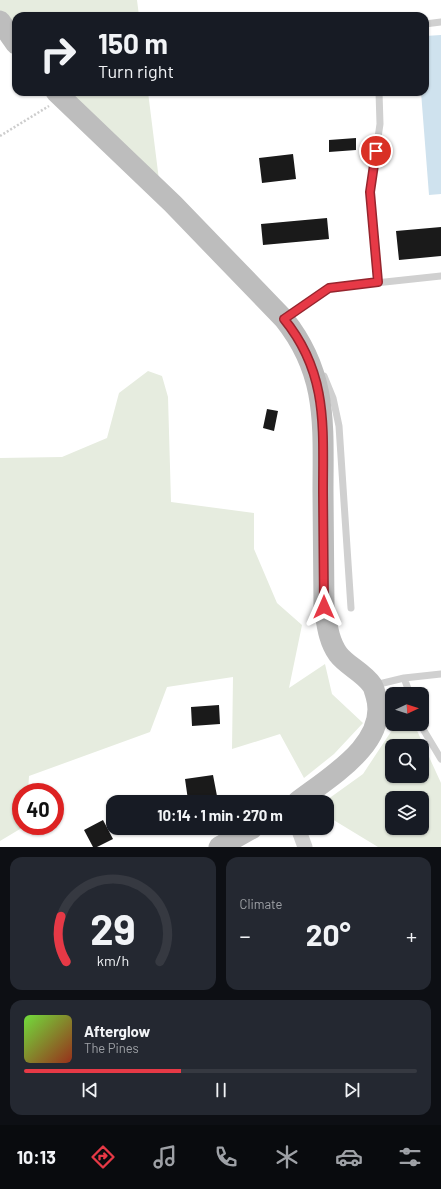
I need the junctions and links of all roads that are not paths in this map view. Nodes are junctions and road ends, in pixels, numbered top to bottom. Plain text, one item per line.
1 (0, 21) edge
2 (441, 22) edge
3 (429, 24) edge
4 (12, 38) edge
5 (59, 96) edge
6 (379, 96) edge
7 (441, 276) edge
8 (378, 282) junction
9 (284, 319) junction
10 (309, 360) junction
11 (351, 608) dead end
12 (441, 674) edge
13 (404, 678) junction
14 (373, 685) junction
15 (407, 687) edge
16 (424, 731) edge
17 (441, 759) edge
18 (306, 795) edge
19 (240, 835) edge
20 (301, 835) edge
21 (219, 847) edge
22 (306, 847) edge

1 - 4 street
2 - 3 lane
5 - 9 street
6 - 8 lane
7 - 8 lane
8 - 9 lane
9 - 10 street
10 - 11 lane
10 - 14 street
12 - 13 lane
13 - 14 lane
13 - 15 lane
14 - 18 street
16 - 17 lane
19 - 21 street
20 - 22 street

